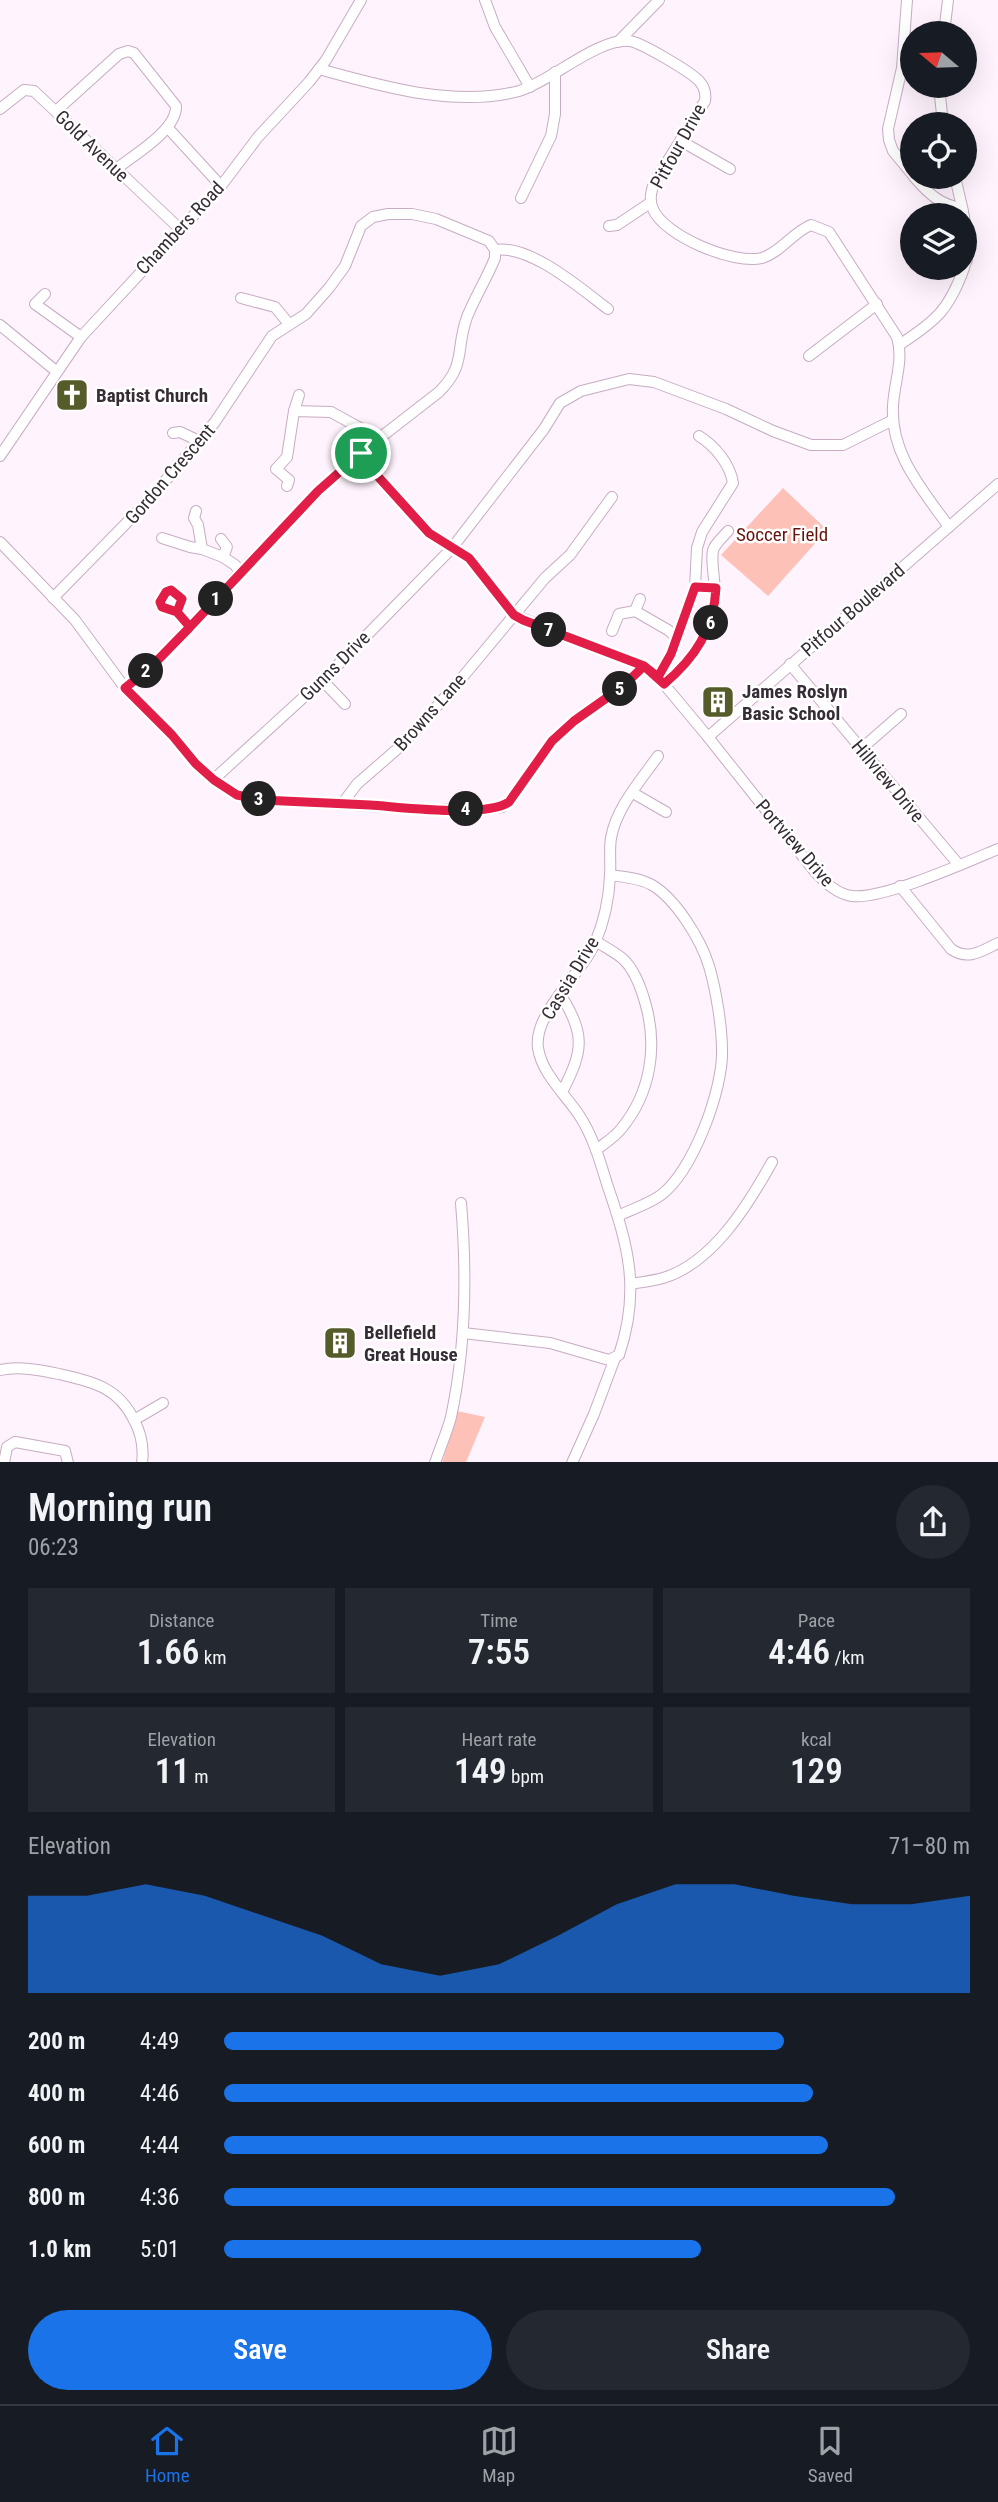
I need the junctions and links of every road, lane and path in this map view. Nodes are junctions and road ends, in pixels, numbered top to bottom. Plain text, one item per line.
1 (360, 0) edge
2 (485, 0) edge
3 (659, 0) edge
4 (907, 0) edge
5 (948, 0) edge
6 (945, 21) edge
7 (618, 42) junction
8 (319, 69) junction
9 (555, 72) junction
10 (530, 87) junction
11 (0, 109) edge
12 (56, 111) junction
13 (168, 128) junction
14 (681, 141) junction
15 (900, 159) edge
16 (116, 169) junction
17 (730, 169) dead end
18 (221, 186) junction
19 (926, 189) edge
20 (521, 198) dead end
21 (650, 203) junction
22 (943, 203) edge
23 (609, 226) dead end
24 (180, 229) junction
25 (495, 250) junction
26 (959, 280) edge
27 (45, 294) dead end
28 (241, 298) dead end
29 (877, 304) junction
30 (608, 309) dead end
31 (289, 324) junction
32 (0, 325) edge
33 (81, 337) junction
34 (900, 345) junction
35 (808, 356) dead end
36 (56, 371) junction
37 (299, 395) dead end
38 (294, 411) junction
39 (893, 420) junction
40 (173, 433) dead end
41 (699, 436) dead end
42 (377, 440) junction
43 (199, 441) junction
44 (361, 453) junction
45 (0, 456) edge
46 (998, 484) edge
47 (287, 486) dead end
48 (612, 497) dead end
49 (196, 511) dead end
50 (949, 527) junction
51 (729, 531) dead end
52 (162, 538) dead end
53 (221, 539) dead end
54 (0, 542) edge
55 (452, 548) junction
56 (202, 549) junction
57 (223, 557) junction
58 (240, 572) junction
59 (695, 587) junction
60 (716, 588) junction
61 (53, 598) junction
62 (640, 599) dead end
63 (635, 611) junction
64 (177, 612) dead end
65 (514, 615) junction
66 (190, 627) junction
67 (612, 631) dead end
68 (676, 637) junction
69 (790, 664) junction
70 (644, 666) junction
71 (322, 680) junction
72 (661, 681) junction
73 (125, 688) junction
74 (345, 704) dead end
75 (901, 715) dead end
76 (708, 737) junction
77 (861, 749) junction
78 (657, 756) dead end
79 (214, 780) junction
80 (633, 793) junction
81 (342, 804) junction
82 (666, 811) dead end
83 (998, 849) edge
84 (959, 865) junction
85 (610, 875) junction
86 (900, 886) junction
87 (596, 941) junction
88 (998, 943) edge
89 (561, 995) junction
90 (562, 1092) junction
91 (596, 1150) junction
92 (772, 1162) dead end
93 (461, 1203) dead end
94 (618, 1216) junction
95 (631, 1284) junction
96 (463, 1334) junction
97 (615, 1358) junction
98 (0, 1370) edge
99 (163, 1403) dead end
100 (134, 1420) junction
101 (4, 1462) edge
102 (68, 1462) edge
103 (142, 1462) edge
104 (435, 1462) edge
105 (572, 1462) edge

1 - 8 street, Chambers Road
2 - 10 street
3 - 7 street
4 - 15 street
5 - 6 street
7 - 9 street
7 - 14 street, Pitfour Drive
8 - 10 street
8 - 18 street, Chambers Road
9 - 10 street
9 - 20 street
11 - 12 street, Gold Avenue
12 - 13 street
12 - 16 street, Gold Avenue
13 - 16 street
13 - 18 street
14 - 17 street
14 - 21 street, Pitfour Drive
16 - 24 street, Gold Avenue
18 - 24 street, Chambers Road
19 - 22 street
21 - 23 street
21 - 29 street, Pitfour Drive
24 - 33 street, Chambers Road
25 - 30 street, Gordon Crescent
25 - 31 street, Gordon Crescent
25 - 42 street
26 - 34 street
27 - 33 street
28 - 31 street
29 - 34 street, Pitfour Drive
29 - 35 street
31 - 43 street, Gordon Crescent
32 - 36 street
33 - 36 street, Chambers Road
34 - 39 street
36 - 45 street, Chambers Road
37 - 38 street
38 - 42 street
38 - 47 street
39 - 50 street
39 - 55 street, Gunns Drive
40 - 43 street
41 - 59 street
42 - 44 street
43 - 61 street, Gordon Crescent
44 - 55 street
44 - 58 street
46 - 50 street, Pitfour Boulevard
48 - 65 street, Browns Lane
49 - 56 street
50 - 69 street, Pitfour Boulevard
51 - 60 street
52 - 56 street
53 - 57 street
54 - 61 street
55 - 65 street
55 - 71 street, Gunns Drive
56 - 57 street
57 - 58 street
58 - 66 street
59 - 60 street
59 - 68 street
60 - 72 street
61 - 73 street
62 - 63 street
63 - 67 street
63 - 68 street
64 - 66 street
65 - 70 street, Portview Drive
65 - 81 street, Browns Lane
66 - 73 street
68 - 72 street
69 - 76 street, Pitfour Boulevard
69 - 77 street, Hillview Drive
70 - 72 street, Portview Drive
70 - 81 street
71 - 74 street
71 - 79 street, Gunns Drive
72 - 76 street, Portview Drive
73 - 79 street
75 - 77 street
76 - 86 street, Portview Drive
77 - 84 street, Hillview Drive
78 - 80 street, Cassia Drive
79 - 81 street
80 - 82 street
80 - 85 street, Cassia Drive
83 - 84 street, Portview Drive
84 - 86 street, Portview Drive
85 - 87 street, Cassia Drive
85 - 94 street
86 - 88 street
87 - 89 street, Cassia Drive
87 - 91 street
89 - 90 street
89 - 90 street, Cassia Drive
90 - 91 street, Cassia Drive
91 - 94 street, Cassia Drive
92 - 95 street
93 - 96 street
94 - 95 street, Cassia Drive
95 - 97 street, Cassia Drive
96 - 97 street
96 - 104 street
97 - 105 street, Cassia Drive
98 - 100 street
99 - 100 street
100 - 103 street
101 - 102 street

